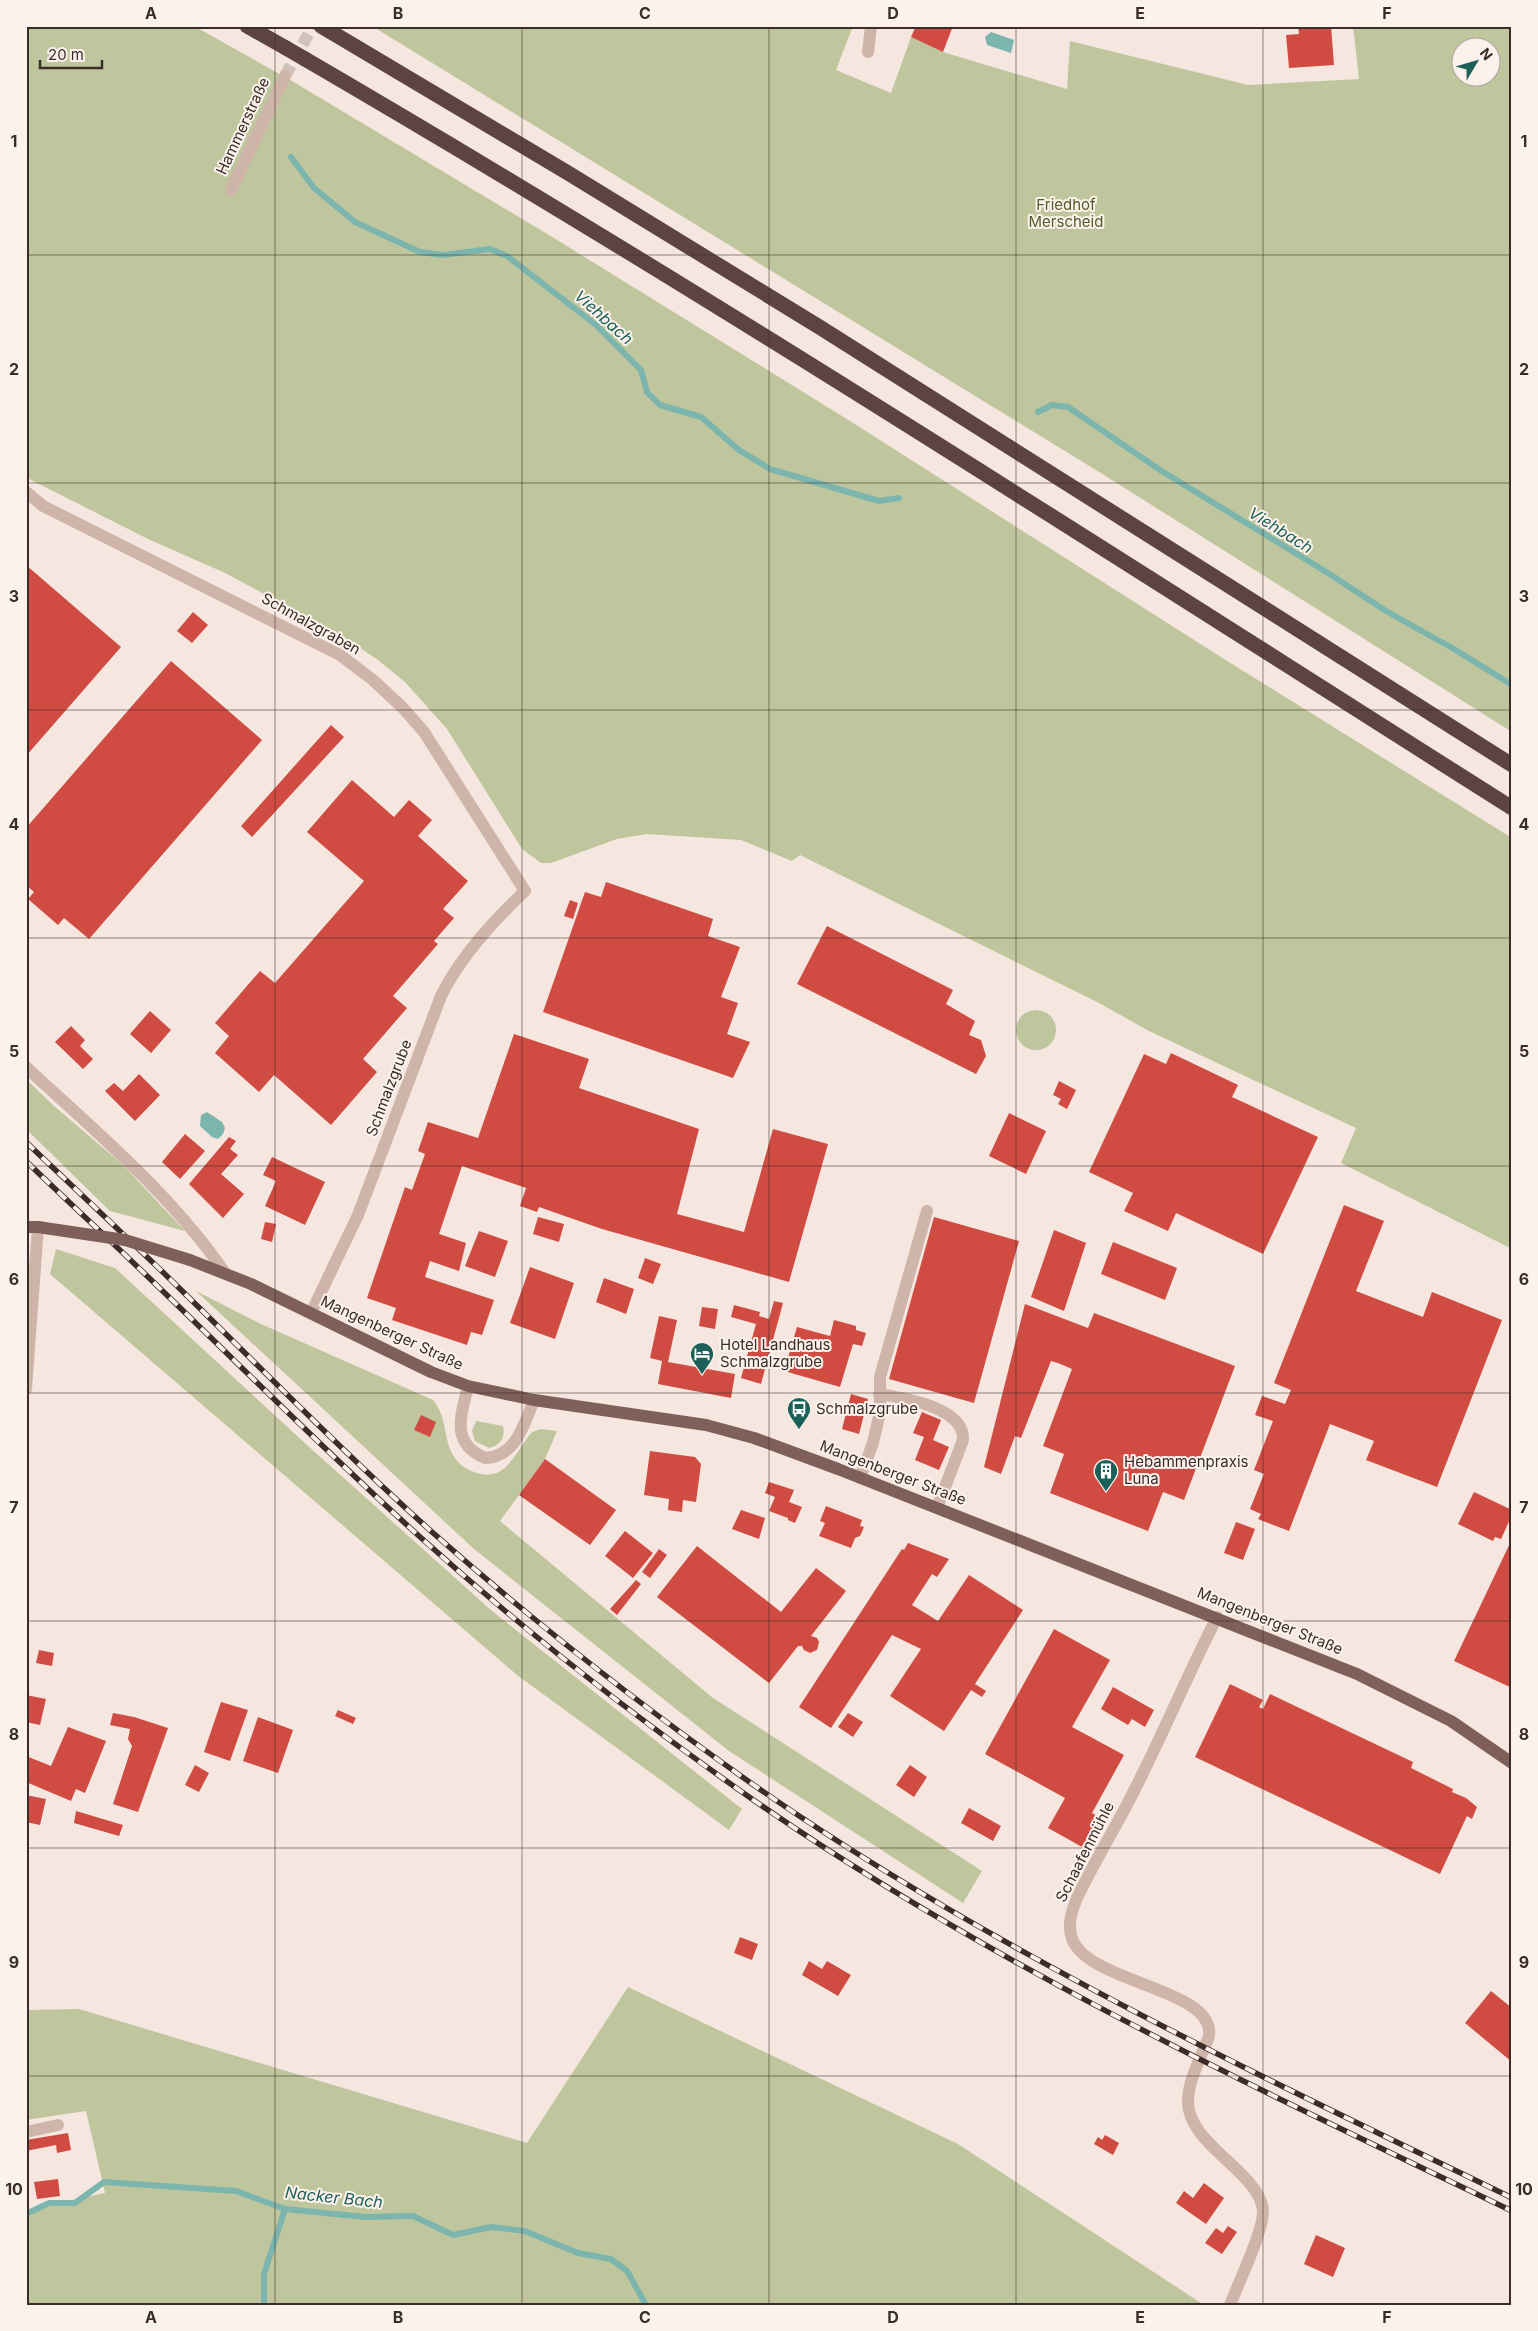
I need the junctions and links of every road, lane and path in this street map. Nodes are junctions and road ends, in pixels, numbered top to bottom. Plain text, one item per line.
1 (247, 26) edge
2 (871, 26) edge
3 (322, 27) edge
4 (868, 52) dead end
5 (285, 76) tunnel mouth
6 (231, 190) dead end
7 (27, 493) edge
8 (1512, 765) edge
9 (1512, 808) edge
10 (525, 891) joint
11 (26, 1067) edge
12 (927, 1211) dead end
13 (32, 1227) edge
14 (225, 1273) junction
15 (31, 1275) edge
16 (311, 1313) junction
17 (468, 1386) junction
18 (26, 1389) edge
19 (880, 1394) junction
20 (534, 1400) junction
21 (860, 1478) junction
22 (937, 1508) junction
23 (1217, 1617) junction
24 (1512, 1763) edge
25 (58, 2125) dead end
26 (26, 2132) edge
27 (1230, 2305) edge

1 - 9 highway, bridge
2 - 4 street
3 - 8 highway
5 - 6 street, Hammerstraße
7 - 10 street, Schmalzgraben
10 - 16 street, Schmalzgrube
11 - 14 street
12 - 19 street
13 - 14 main road, Mangenberger Straße, bridge
13 - 15 street
14 - 16 main road, Mangenberger Straße
15 - 18 street
16 - 17 main road, Mangenberger Straße
17 - 20 main road, Mangenberger Straße
17 - 20 street
19 - 21 street
19 - 22 street
20 - 21 main road, Mangenberger Straße
21 - 22 main road, Mangenberger Straße
22 - 23 main road, Mangenberger Straße
23 - 24 main road, Mangenberger Straße
23 - 27 street, Schaafenmühle
25 - 26 street

